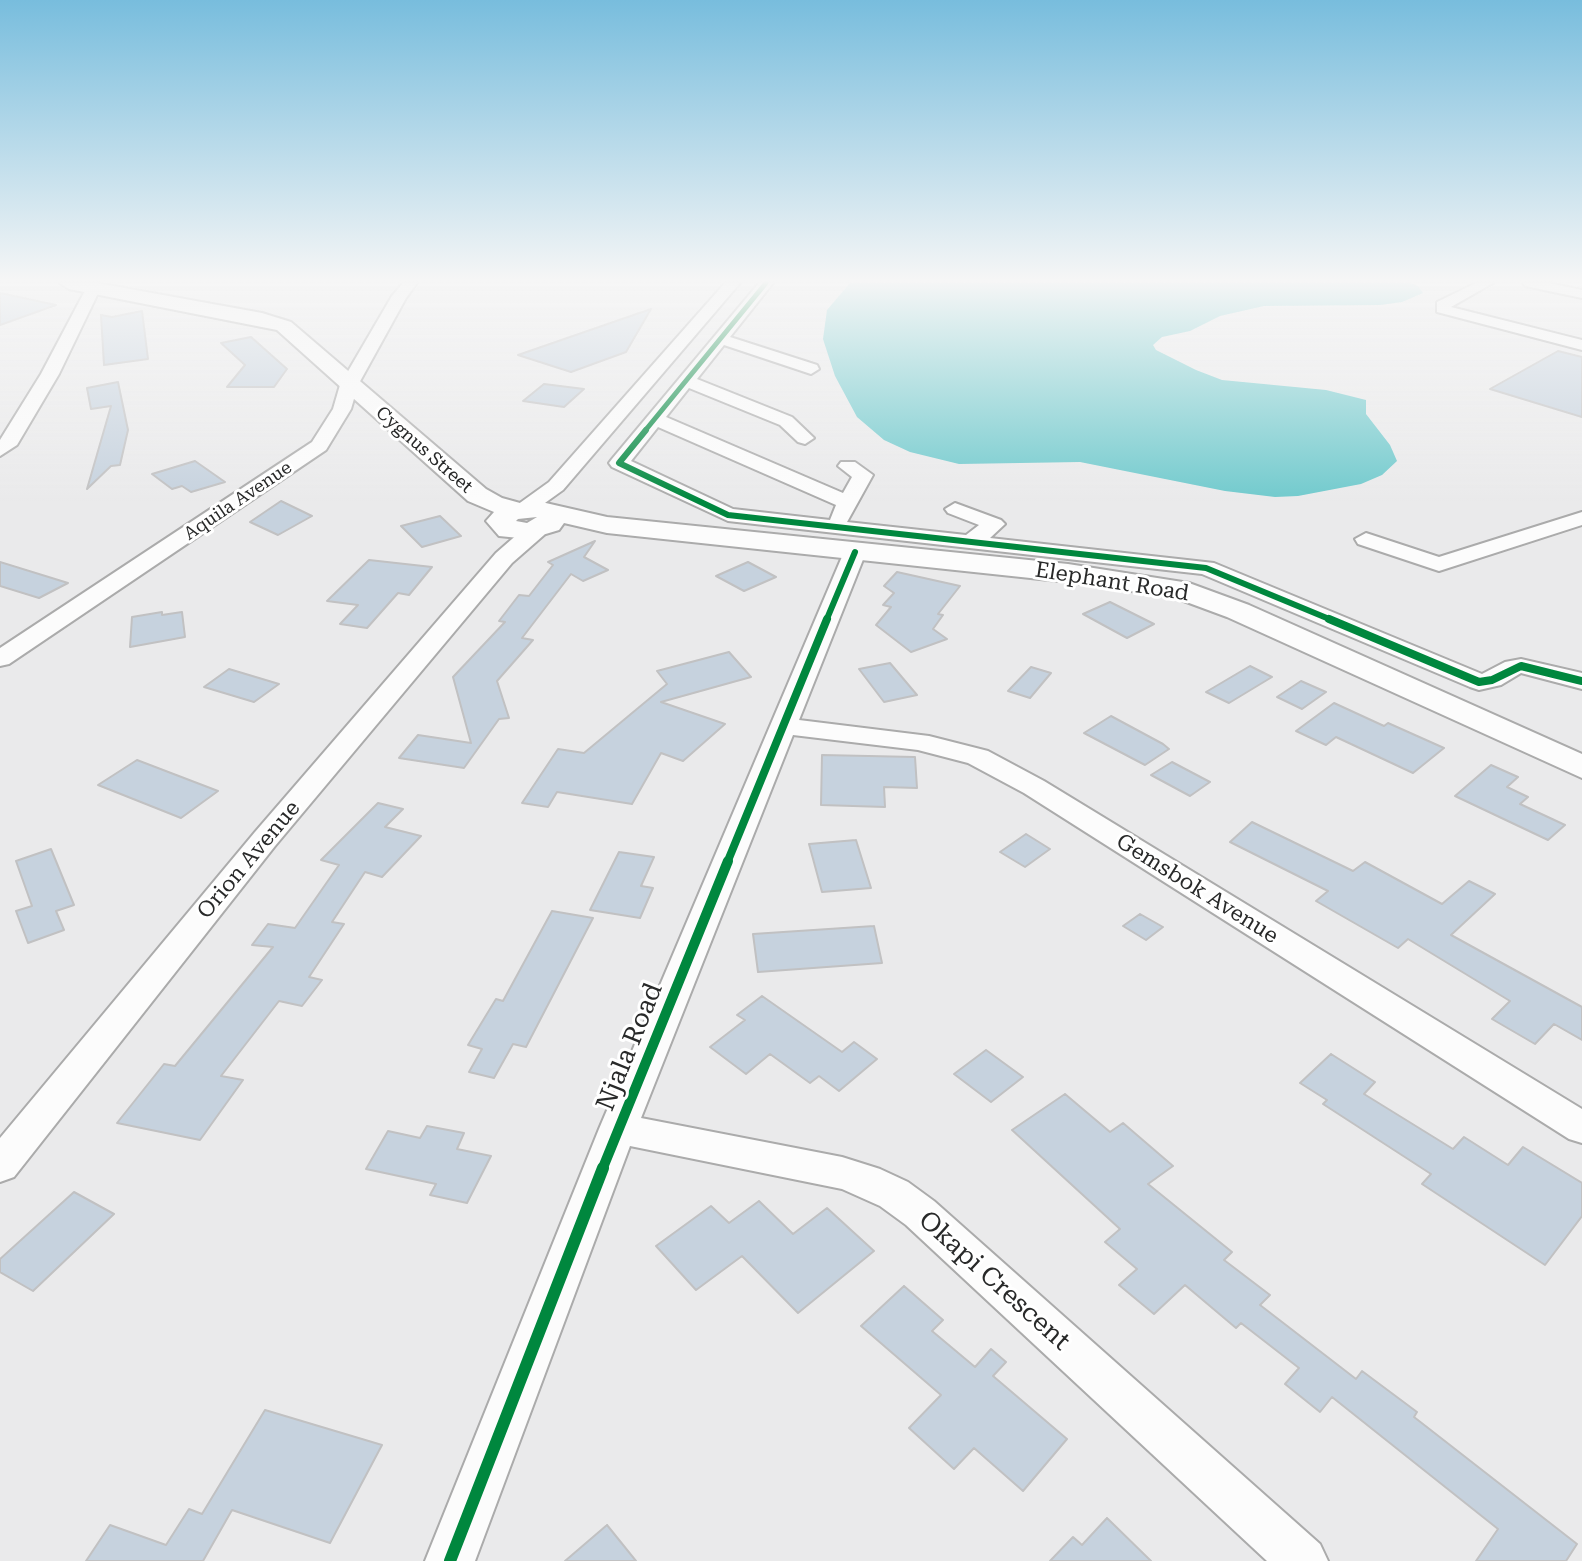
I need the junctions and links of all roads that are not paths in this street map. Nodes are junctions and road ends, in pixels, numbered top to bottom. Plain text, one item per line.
1 (59, 356) edge
2 (318, 356) edge
3 (365, 356) edge
4 (669, 356) edge
5 (707, 356) edge
6 (772, 356) edge
7 (811, 369) dead end
8 (687, 381) junction
9 (349, 385) junction
10 (656, 419) junction
11 (805, 438) dead end
12 (0, 450) edge
13 (848, 466) dead end
14 (848, 503) junction
15 (955, 509) dead end
16 (1582, 518) edge
17 (526, 523) junction
18 (845, 539) junction
19 (1366, 539) dead end
20 (972, 541) junction
21 (0, 659) edge
22 (1582, 681) edge
23 (783, 726) junction
24 (1582, 767) edge
25 (1582, 1128) edge
26 (618, 1129) junction
27 (13, 1133) edge
28 (0, 1166) edge
29 (450, 1561) edge
30 (1303, 1561) edge

1 - 12 street
2 - 9 street, Cygnus Street
3 - 9 street, Aquila Avenue
4 - 17 street, Orion Avenue
5 - 8 street
6 - 7 street
8 - 10 street
8 - 11 street
9 - 17 street, Cygnus Street
9 - 21 street, Aquila Avenue
10 - 14 street
10 - 18 street
13 - 14 street, Njala Road
14 - 18 street, Njala Road
15 - 20 street
16 - 19 street
17 - 18 street, Elephant Road
17 - 27 street, Orion Avenue
18 - 20 street
18 - 23 street, Njala Road
18 - 24 street, Elephant Road
20 - 22 street
23 - 25 street, Gemsbok Avenue
23 - 26 street, Njala Road
26 - 29 street, Njala Road
26 - 30 street, Okapi Crescent
27 - 28 street, Orion Avenue

